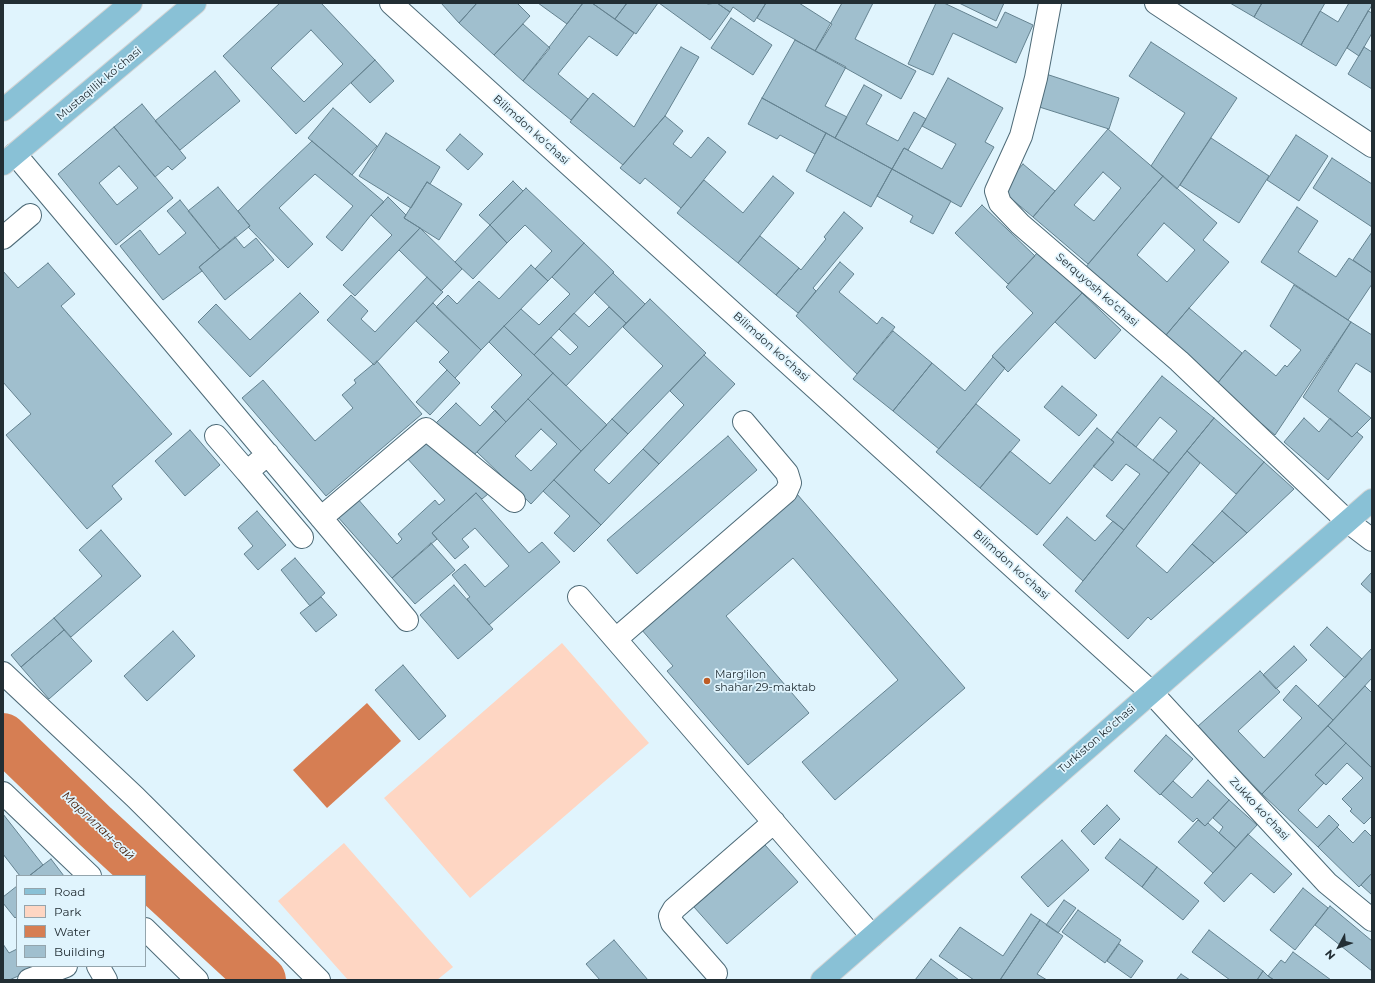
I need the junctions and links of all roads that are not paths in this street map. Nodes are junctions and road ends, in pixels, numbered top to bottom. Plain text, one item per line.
1 (131, 3) edge
2 (195, 3) edge
3 (391, 3) edge
4 (1050, 3) edge
5 (1156, 3) edge
6 (3, 110) edge
7 (1372, 146) edge
8 (9, 159) edge
9 (30, 215) dead end
10 (3, 238) edge
11 (744, 422) dead end
12 (216, 436) dead end
13 (268, 454) junction
14 (247, 472) junction
15 (1372, 500) edge
16 (514, 501) dead end
17 (321, 518) junction
18 (1347, 521) junction
19 (302, 537) dead end
20 (1372, 540) edge
21 (580, 597) dead end
22 (407, 620) dead end
23 (616, 639) junction
24 (3, 673) edge
25 (1151, 692) junction
26 (3, 793) edge
27 (774, 822) junction
28 (89, 875) edge
29 (1372, 920) edge
30 (146, 930) edge
31 (872, 936) junction
32 (63, 967) edge
33 (99, 967) edge
34 (716, 973) dead end
35 (29, 980) edge
36 (106, 980) edge
37 (196, 980) edge
38 (319, 980) edge
39 (822, 980) edge

1 - 6 main road
2 - 8 main road, Mustaqillik koʻchasi
3 - 25 street, Bilimdon koʻchasi
4 - 18 street, Serquyosh koʻchasi
5 - 7 street
8 - 13 street
9 - 10 street
11 - 23 street
12 - 14 street
13 - 14 street
13 - 17 street
14 - 19 street
15 - 18 main road, Turkiston ko’chasi
16 - 17 street
17 - 22 street
18 - 20 street, Serquyosh koʻchasi
18 - 25 main road, Turkiston ko’chasi
21 - 23 street
23 - 27 street
24 - 38 street
25 - 29 street, Zukko koʻchasi
25 - 31 main road, Turkiston ko’chasi
26 - 28 street
27 - 31 street
27 - 34 street
30 - 37 street
31 - 39 main road, Turkiston ko’chasi
32 - 35 street
33 - 36 street

